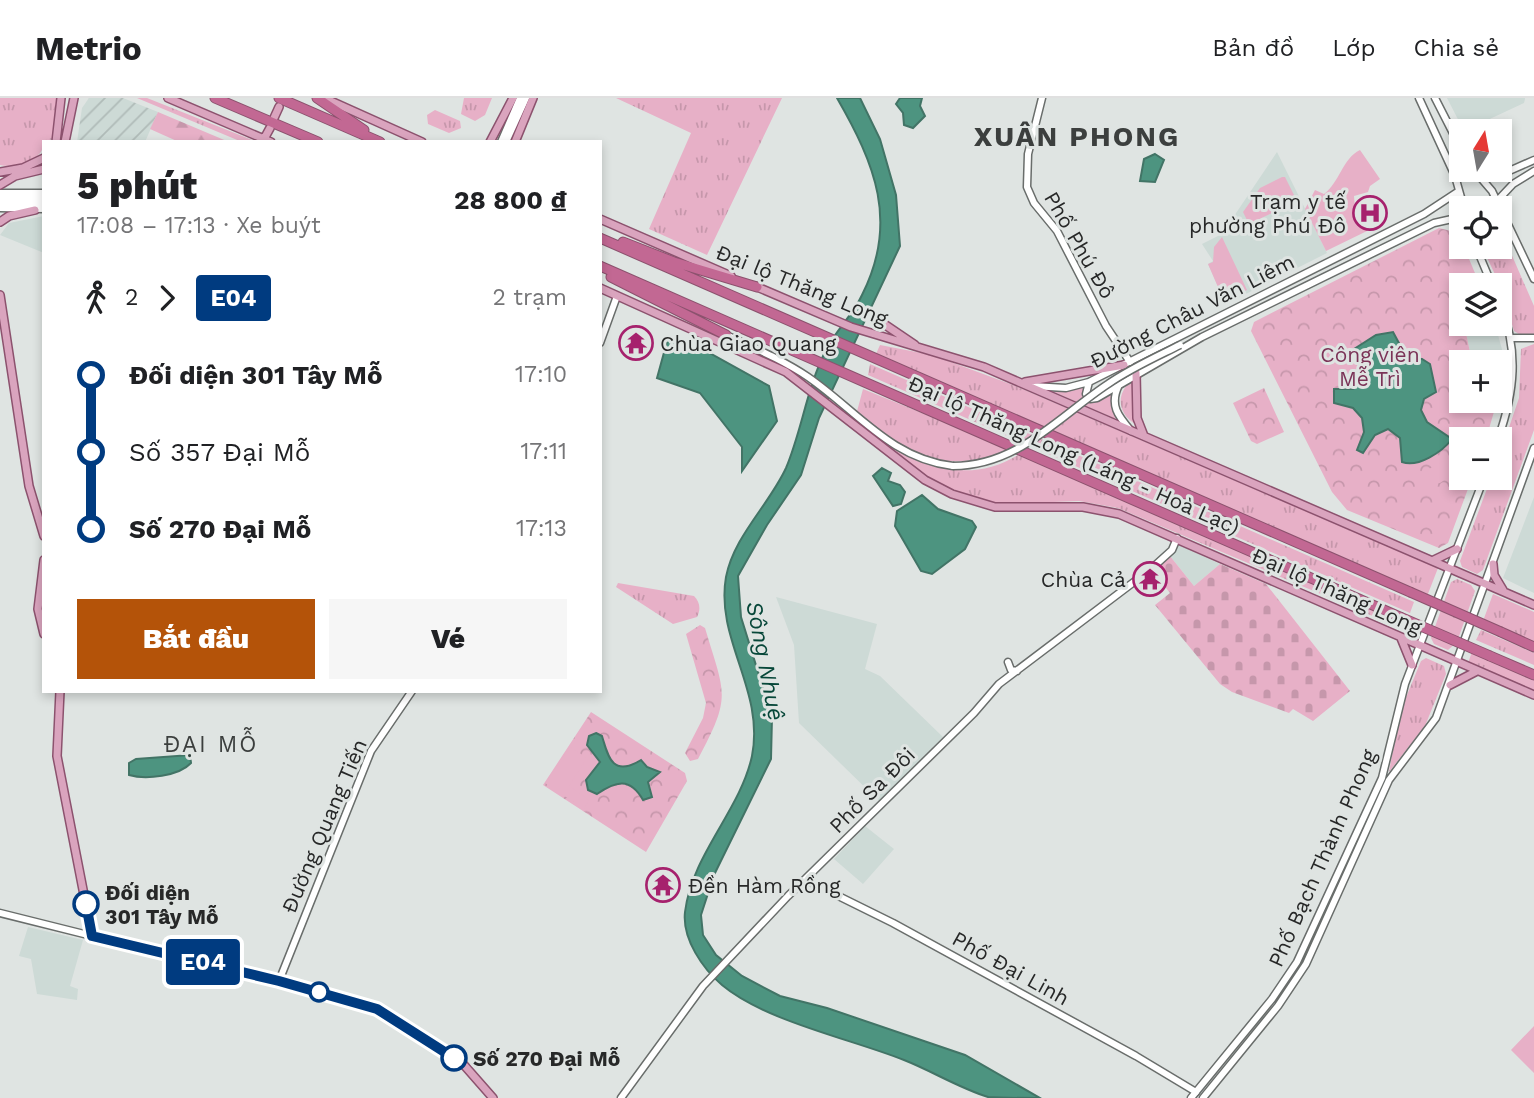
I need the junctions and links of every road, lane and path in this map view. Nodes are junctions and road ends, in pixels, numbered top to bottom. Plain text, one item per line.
1 (61, 98) edge
2 (74, 98) edge
3 (168, 98) edge
4 (215, 98) edge
5 (317, 98) edge
6 (324, 98) edge
7 (513, 98) edge
8 (523, 98) edge
9 (533, 98) edge
10 (1042, 98) edge
11 (1419, 98) edge
12 (1427, 98) edge
13 (1435, 99) edge
14 (281, 100) edge
15 (1423, 106) junction
16 (274, 118) dead end
17 (1449, 126) edge
18 (270, 128) dead end
19 (56, 140) edge
20 (65, 140) edge
21 (268, 140) edge
22 (313, 140) edge
23 (375, 140) edge
24 (384, 140) edge
25 (418, 140) edge
26 (492, 140) edge
27 (505, 140) edge
28 (516, 140) edge
29 (42, 159) edge
30 (1534, 160) edge
31 (1518, 168) junction
32 (42, 169) edge
33 (1512, 170) edge
34 (1534, 171) edge
35 (0, 172) edge
36 (1523, 177) junction
37 (0, 185) edge
38 (1459, 191) junction
39 (42, 195) edge
40 (0, 196) edge
41 (1460, 196) edge
42 (1502, 196) edge
43 (42, 203) edge
44 (0, 206) edge
45 (40, 209) edge
46 (1428, 212) junction
47 (602, 220) edge
48 (1449, 220) edge
49 (0, 222) edge
50 (1434, 223) junction
51 (1512, 233) edge
52 (602, 237) edge
53 (602, 237) edge
54 (602, 268) edge
55 (1314, 269) junction
56 (602, 273) edge
57 (1319, 279) junction
58 (1534, 279) edge
59 (757, 287) junction
60 (602, 289) edge
61 (0, 295) edge
62 (617, 296) junction
63 (675, 321) junction
64 (884, 324) dead end
65 (726, 335) junction
66 (602, 337) edge
67 (1202, 337) junction
68 (1512, 338) joint
69 (1534, 338) edge
70 (916, 346) junction
71 (1127, 363) junction
72 (1136, 373) junction
73 (1122, 381) junction
74 (808, 382) junction
75 (1020, 382) junction
76 (1089, 382) junction
77 (1030, 386) junction
78 (835, 403) junction
79 (1502, 427) edge
80 (1132, 432) junction
81 (1144, 437) junction
82 (1534, 448) edge
83 (1479, 490) edge
84 (42, 529) edge
85 (1177, 538) junction
86 (1457, 549) junction
87 (1433, 560) junction
88 (1493, 564) junction
89 (1450, 567) junction
90 (42, 578) edge
91 (1486, 583) junction
92 (1504, 591) junction
93 (1534, 605) edge
94 (42, 622) edge
95 (1400, 637) junction
96 (1419, 646) junction
97 (1534, 647) edge
98 (1008, 662) dead end
99 (1457, 662) junction
100 (1412, 665) junction
101 (1018, 671) junction
102 (1478, 671) junction
103 (1534, 675) edge
104 (1450, 685) junction
105 (60, 693) edge
106 (411, 693) edge
107 (1534, 695) edge
108 (806, 880) junction
109 (0, 913) edge
110 (92, 936) junction
111 (279, 981) junction
112 (1263, 1010) junction
113 (1270, 1016) junction
114 (1194, 1095) edge
115 (494, 1098) edge
116 (621, 1098) edge
117 (1204, 1098) edge

1 - 19 main road
2 - 20 main road
3 - 21 main road
4 - 22 highway
5 - 24 highway
6 - 25 main road
7 - 26 main road
8 - 27 main road
9 - 28 main road
10 - 71 main road, Phố Phú Đô
11 - 15 main road
12 - 15 main road
13 - 17 main road
14 - 16 main road
14 - 23 highway
15 - 38 main road
18 - 21 main road
29 - 35 main road
30 - 31 main road
31 - 33 main road
31 - 36 main road
32 - 37 main road
34 - 36 main road
36 - 42 main road
38 - 41 main road
38 - 46 main road, Đường Châu Văn Liêm
39 - 40 main road
43 - 44 main road
44 - 45 main road
45 - 49 main road
46 - 50 main road
46 - 55 main road, Đường Châu Văn Liêm
47 - 59 main road, Đại lộ Thăng Long
48 - 50 main road, Đường Châu Văn Liêm
50 - 57 main road, Đường Châu Văn Liêm
51 - 58 main road
52 - 59 highway
53 - 97 highway, Đại lộ Thăng Long (Láng - Hoà Lạc), bridge
54 - 103 highway, Đại lộ Thăng Long (Láng - Hoà Lạc), bridge
55 - 57 main road
55 - 71 main road, Đường Châu Văn Liêm
56 - 65 highway
57 - 67 main road, Đường Châu Văn Liêm
59 - 70 main road, Đại lộ Thăng Long
60 - 62 main road, Đại lộ Thăng Long
61 - 84 main road
62 - 63 main road, Đại lộ Thăng Long
62 - 66 main road
63 - 65 main road
63 - 74 main road, Đại lộ Thăng Long
64 - 70 main road
65 - 74 main road, Đại lộ Thăng Long
67 - 72 main road, Đường Châu Văn Liêm
67 - 78 main road, bridge
68 - 69 main road
68 - 79 main road
70 - 75 main road, Đại lộ Thăng Long
71 - 75 main road
71 - 76 main road, Đường Châu Văn Liêm
72 - 73 main road, Đường Châu Văn Liêm
72 - 81 main road
73 - 76 main road, Đường Châu Văn Liêm
73 - 80 main road, Đường Châu Văn Liêm
74 - 78 main road, Đại lộ Thăng Long
75 - 77 main road, Đại lộ Thăng Long
76 - 77 main road, Đường Châu Văn Liêm
77 - 80 main road, Đại lộ Thăng Long
78 - 85 main road, Đại lộ Thăng Long
80 - 81 main road, Đại lộ Thăng Long
81 - 87 main road, Đại lộ Thăng Long
82 - 88 main road, Phố Bạch Thành Phong
83 - 86 main road, Phố Bạch Thành Phong
85 - 95 main road, Đại lộ Thăng Long
85 - 101 main road, Phố Sa Đôi
86 - 87 main road
86 - 89 main road, Phố Bạch Thành Phong
87 - 89 main road, Đại lộ Thăng Long
88 - 91 main road, Phố Bạch Thành Phong
88 - 92 main road
89 - 91 main road, Đại lộ Thăng Long
89 - 96 main road, Phố Bạch Thành Phong
90 - 94 main road
91 - 92 main road, Đại lộ Thăng Long
91 - 99 main road, Phố Bạch Thành Phong
92 - 93 main road, Đại lộ Thăng Long
95 - 96 main road, Đại lộ Thăng Long
95 - 100 main road
96 - 99 main road, Đại lộ Thăng Long
96 - 100 main road, Phố Bạch Thành Phong
98 - 101 main road
99 - 102 main road, Đại lộ Thăng Long
99 - 104 main road, Phố Bạch Thành Phong
100 - 112 main road, Phố Bạch Thành Phong
101 - 108 main road, Phố Sa Đôi
102 - 104 main road
102 - 107 main road, Đại lộ Thăng Long
104 - 113 main road, Phố Bạch Thành Phong
105 - 110 main road
106 - 111 main road, Đường Quang Tiến
108 - 114 main road, Phố Đại Linh
108 - 116 main road, Phố Sa Đôi
109 - 110 main road
110 - 111 main road
111 - 115 main road
112 - 113 main road
112 - 114 main road, Phố Bạch Thành Phong
113 - 117 main road, Phố Bạch Thành Phong

